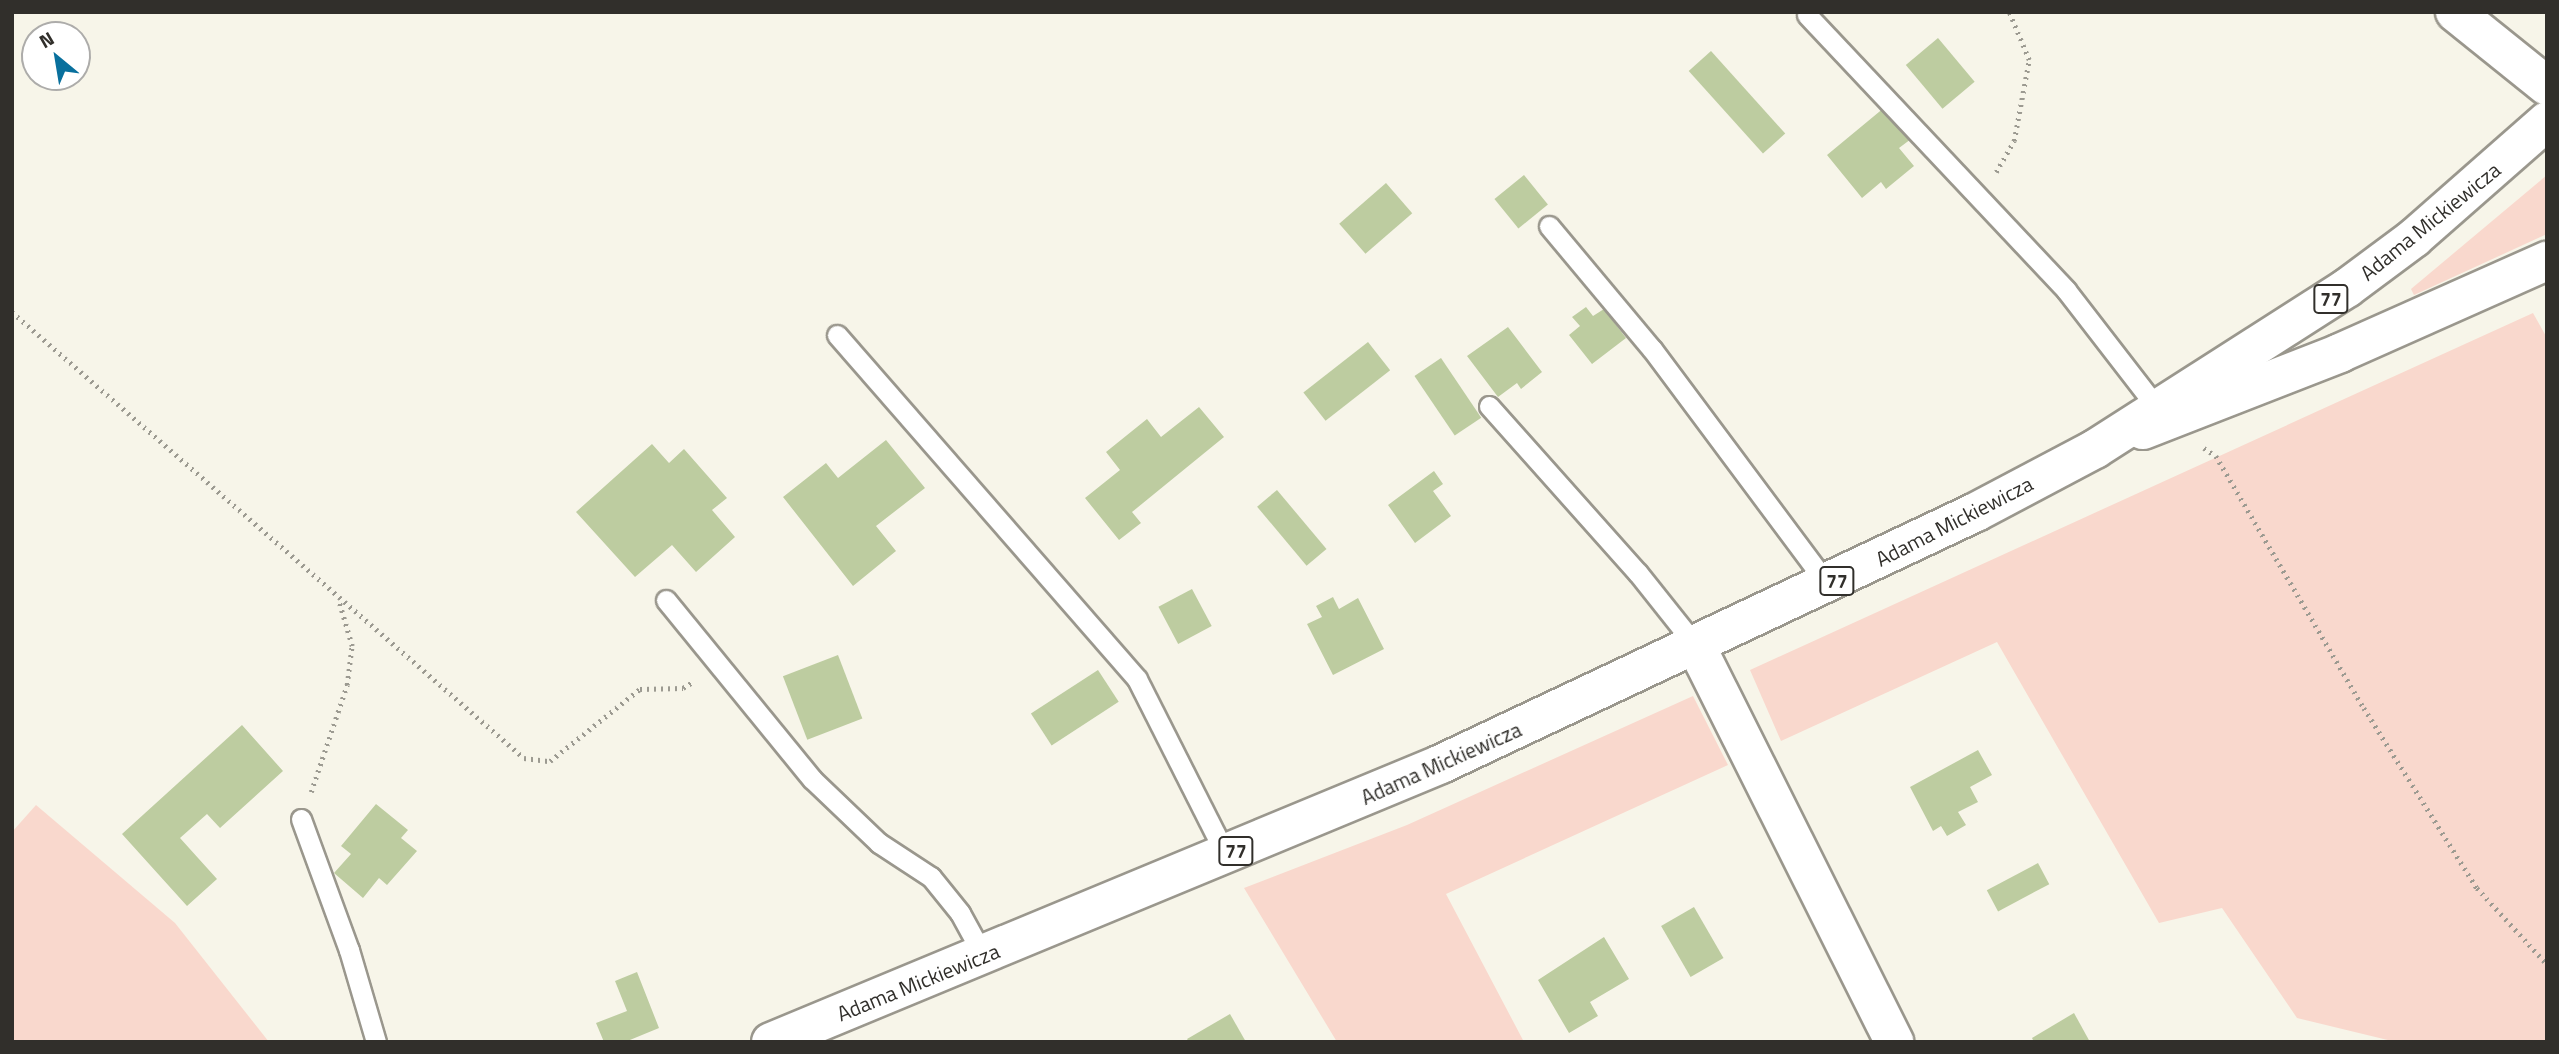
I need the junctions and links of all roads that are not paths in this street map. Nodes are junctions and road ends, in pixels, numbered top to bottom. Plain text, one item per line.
1 (2455, 12) edge
2 (1807, 15) dead end
3 (2547, 86) edge
4 (2547, 121) edge
5 (1549, 226) dead end
6 (2547, 261) edge
7 (837, 335) dead end
8 (1489, 406) dead end
9 (2163, 415) junction
10 (1828, 585) junction
11 (666, 600) dead end
12 (1696, 646) junction
13 (301, 819) road end
14 (1226, 855) junction
15 (983, 955) junction
16 (376, 1042) edge
17 (771, 1042) edge
18 (1894, 1042) edge

1 - 3 main road
2 - 9 lane
4 - 9 main road, Adama Mickiewicza / 77
5 - 10 lane
6 - 9 main road, Adama Mickiewicza
7 - 14 lane
8 - 12 lane
9 - 10 main road, Adama Mickiewicza / 77
10 - 12 main road, Adama Mickiewicza / 77
11 - 15 lane
12 - 14 main road, Adama Mickiewicza / 77
12 - 18 main road
13 - 16 lane
14 - 15 main road, Adama Mickiewicza / 77
15 - 17 main road, Adama Mickiewicza / 77

